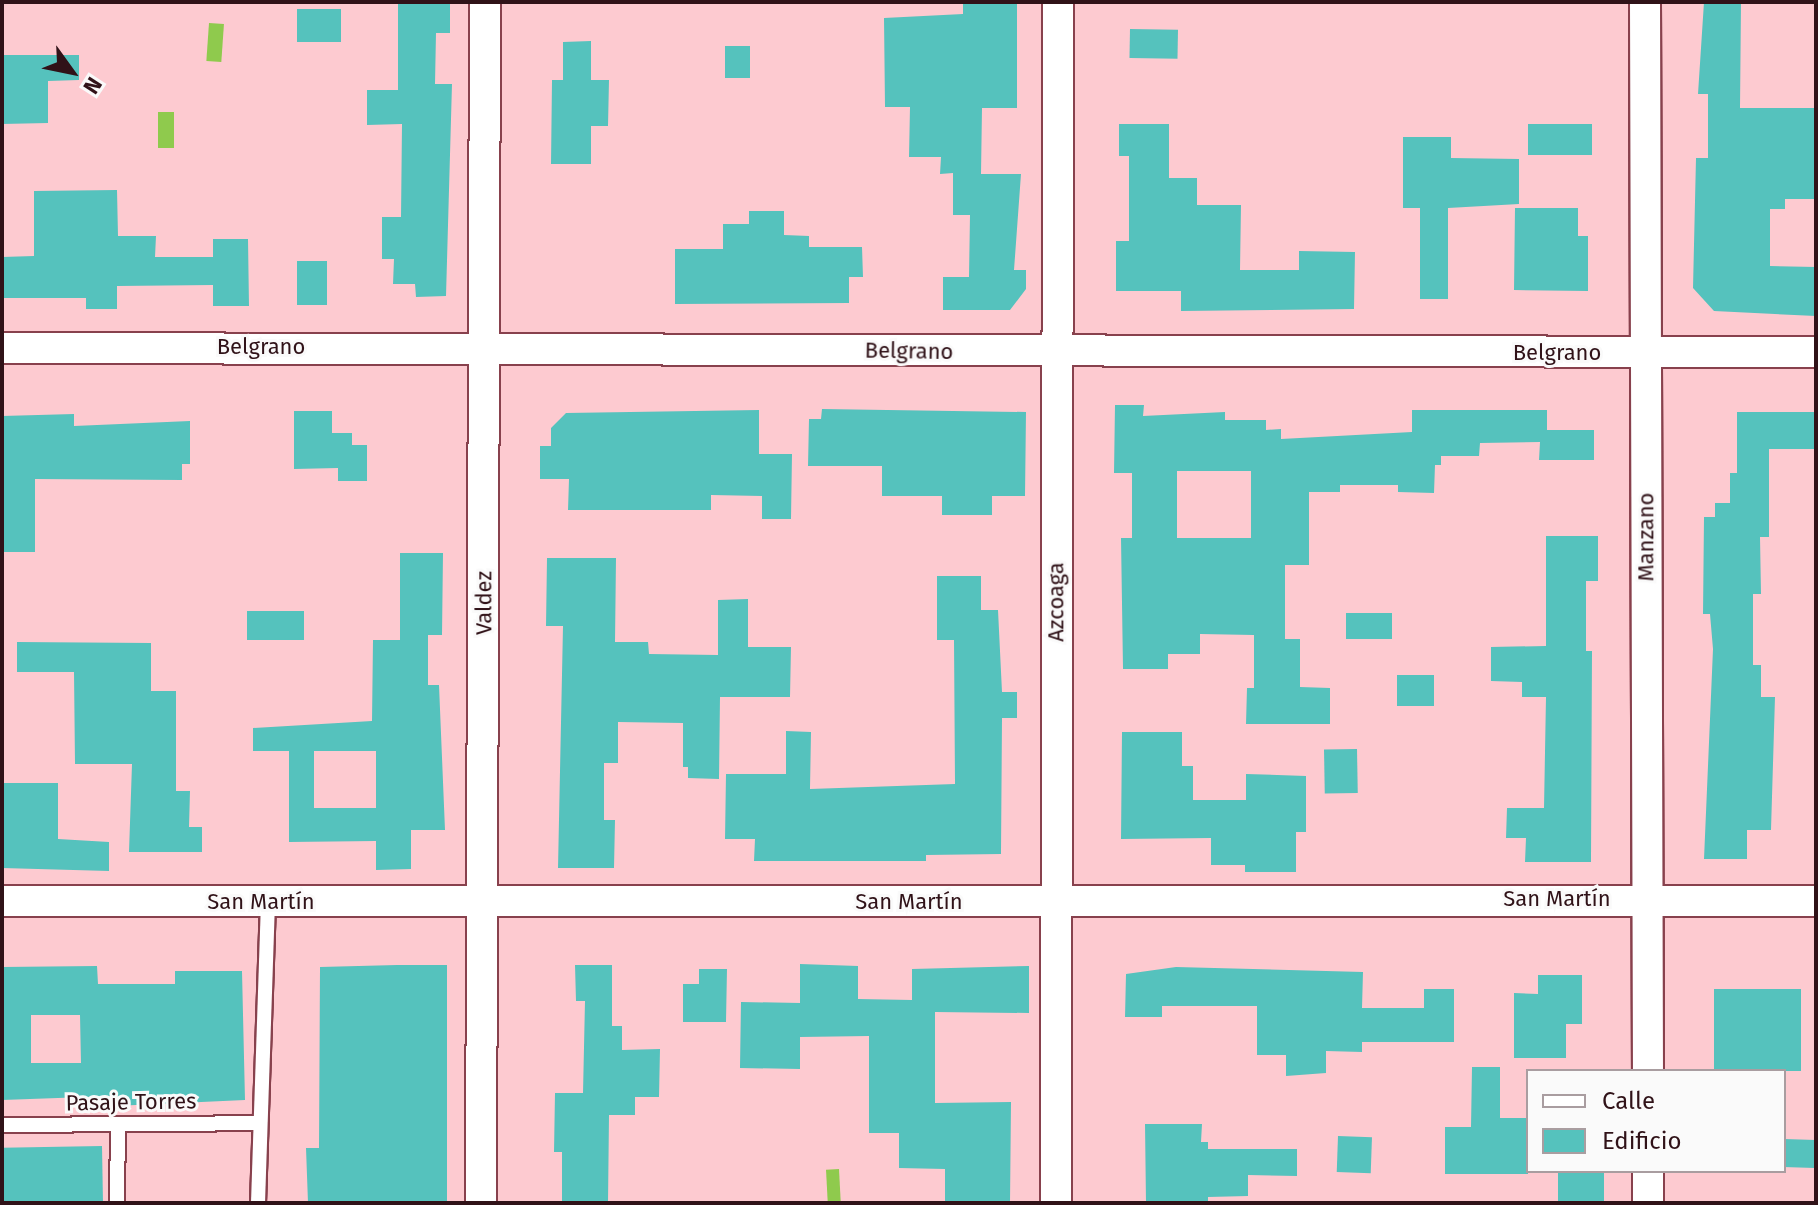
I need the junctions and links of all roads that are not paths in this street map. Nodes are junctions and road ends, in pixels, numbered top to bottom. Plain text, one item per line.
1 (485, 2) edge
2 (1058, 2) edge
3 (1645, 2) edge
4 (485, 347) junction
5 (2, 348) edge
6 (1816, 352) edge
7 (1057, 353) junction
8 (1645, 353) junction
9 (1647, 898) junction
10 (2, 901) edge
11 (1816, 901) edge
12 (268, 902) junction
13 (1056, 902) junction
14 (483, 903) junction
15 (1648, 1069) edge
16 (260, 1123) junction
17 (2, 1125) edge
18 (118, 1125) junction
19 (1648, 1173) edge
20 (117, 1203) edge
21 (258, 1203) edge
22 (481, 1203) edge
23 (1056, 1203) edge
24 (1648, 1203) edge

1 - 4 street, Valdez
2 - 7 street, Azcoaga
3 - 8 street, Manzano
4 - 5 street, Belgrano
4 - 7 street, Belgrano
4 - 14 street, Valdez
6 - 8 street, Belgrano
7 - 8 street, Belgrano
7 - 13 street, Azcoaga
8 - 9 street, Manzano
9 - 11 street, San Martín
9 - 13 street, San Martín
9 - 15 street, Manzano
10 - 12 street, San Martín
12 - 14 street, San Martín
12 - 16 lane
13 - 14 street, San Martín
13 - 23 street, Azcoaga
14 - 22 street, Valdez
16 - 18 lane, Pasaje Torres
16 - 21 lane
17 - 18 lane, Pasaje Torres
18 - 20 lane
19 - 24 street

